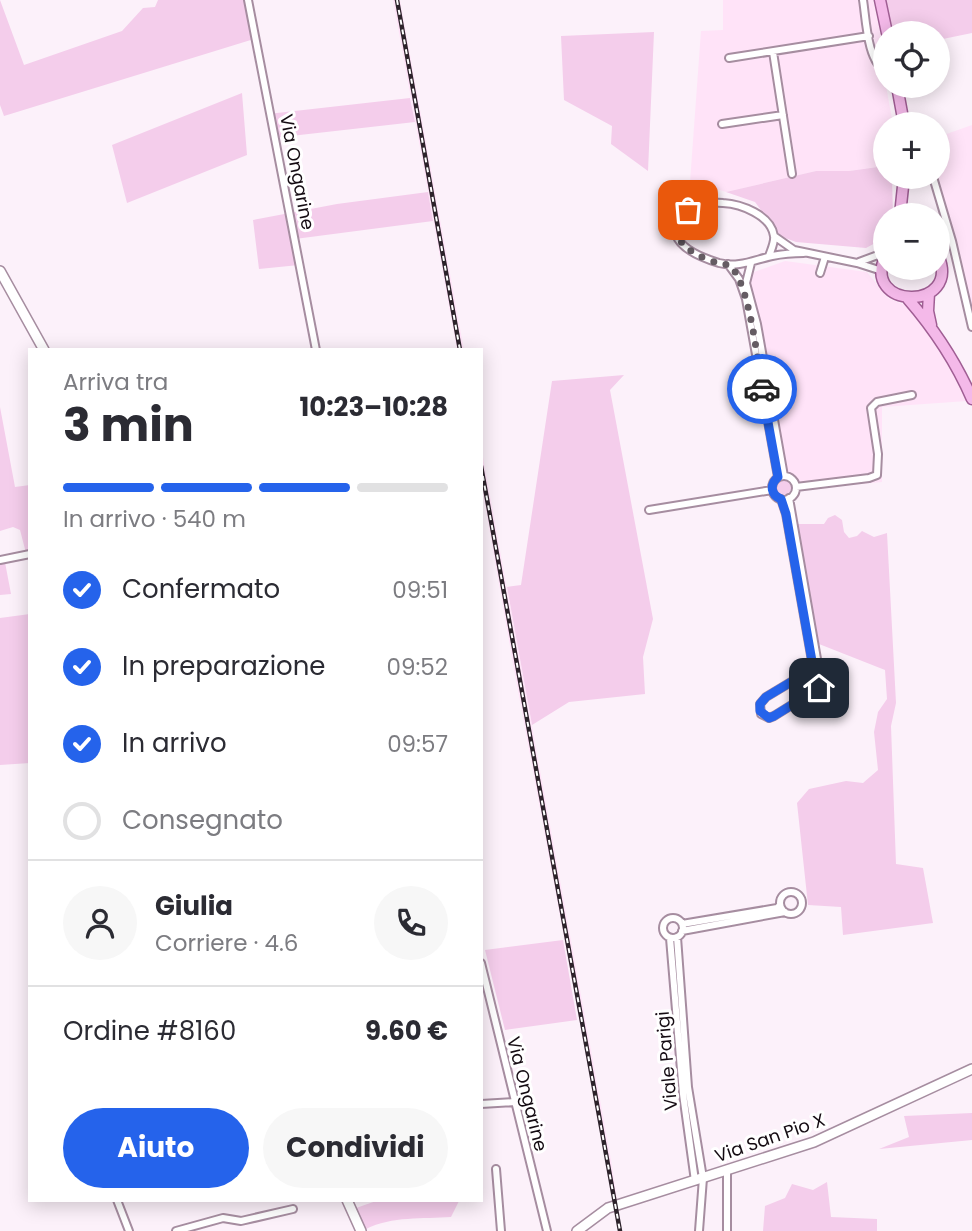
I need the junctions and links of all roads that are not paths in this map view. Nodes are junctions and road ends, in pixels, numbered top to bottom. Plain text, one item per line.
1 (248, 0) edge
2 (863, 0) edge
3 (880, 0) edge
4 (884, 21) edge
5 (869, 36) junction
6 (773, 52) junction
7 (873, 57) edge
8 (729, 58) dead end
9 (783, 115) junction
10 (722, 124) dead end
11 (792, 174) dead end
12 (936, 189) edge
13 (775, 236) junction
14 (804, 253) junction
15 (769, 256) junction
16 (825, 257) junction
17 (950, 257) edge
18 (956, 257) junction
19 (873, 258) edge
20 (857, 262) junction
21 (751, 263) junction
22 (728, 264) junction
23 (873, 268) edge
24 (0, 271) edge
25 (820, 273) dead end
26 (884, 280) edge
27 (939, 280) edge
28 (929, 293) junction
29 (908, 299) junction
30 (972, 327) edge
31 (932, 328) junction
32 (43, 348) edge
33 (316, 348) edge
34 (912, 395) dead end
35 (972, 399) edge
36 (781, 476) junction
37 (796, 487) junction
38 (772, 490) junction
39 (785, 499) junction
40 (649, 510) dead end
41 (28, 554) edge
42 (0, 560) edge
43 (811, 670) junction
44 (820, 676) junction
45 (780, 905) junction
46 (785, 912) junction
47 (678, 932) junction
48 (483, 980) edge
49 (972, 1069) edge
50 (515, 1102) junction
51 (483, 1104) edge
52 (496, 1169) dead end
53 (727, 1171) junction
54 (699, 1179) junction
55 (118, 1202) edge
56 (348, 1202) edge
57 (293, 1209) dead end
58 (187, 1230) edge
59 (129, 1231) edge
60 (176, 1231) edge
61 (361, 1231) edge
62 (501, 1231) edge
63 (547, 1231) edge
64 (577, 1231) edge
65 (699, 1231) edge
66 (727, 1231) edge

1 - 33 street, Via Ongarine
2 - 5 street
3 - 4 main road
5 - 6 street
5 - 7 street
6 - 8 street
6 - 9 street
9 - 10 street
9 - 11 street
12 - 18 street
13 - 14 street
13 - 15 street
13 - 22 street
14 - 15 street
14 - 16 street
15 - 21 street
16 - 20 street
16 - 25 street
17 - 18 street
18 - 30 street
19 - 20 street
20 - 23 street
21 - 22 street
21 - 36 street
22 - 36 street
24 - 32 street
26 - 29 main road
27 - 28 main road
28 - 29 main road
28 - 31 main road
29 - 31 main road
31 - 35 main road
34 - 37 street
36 - 37 street
36 - 38 street
37 - 39 street
38 - 39 street
38 - 40 street
39 - 43 street
39 - 44 street
41 - 42 street
43 - 44 street
43 - 44 street
45 - 46 street
45 - 46 street
45 - 47 street
46 - 47 street
47 - 54 street, Viale Parigi
48 - 50 street, Via Ongarine
49 - 53 street, Via San Pio X
50 - 51 street
50 - 63 street, Via Ongarine
52 - 62 street
53 - 54 street, Via San Pio X
53 - 66 street
54 - 64 street, Via San Pio X
54 - 65 street, Viale Parigi
55 - 59 street
56 - 61 street
57 - 58 street
58 - 60 street

